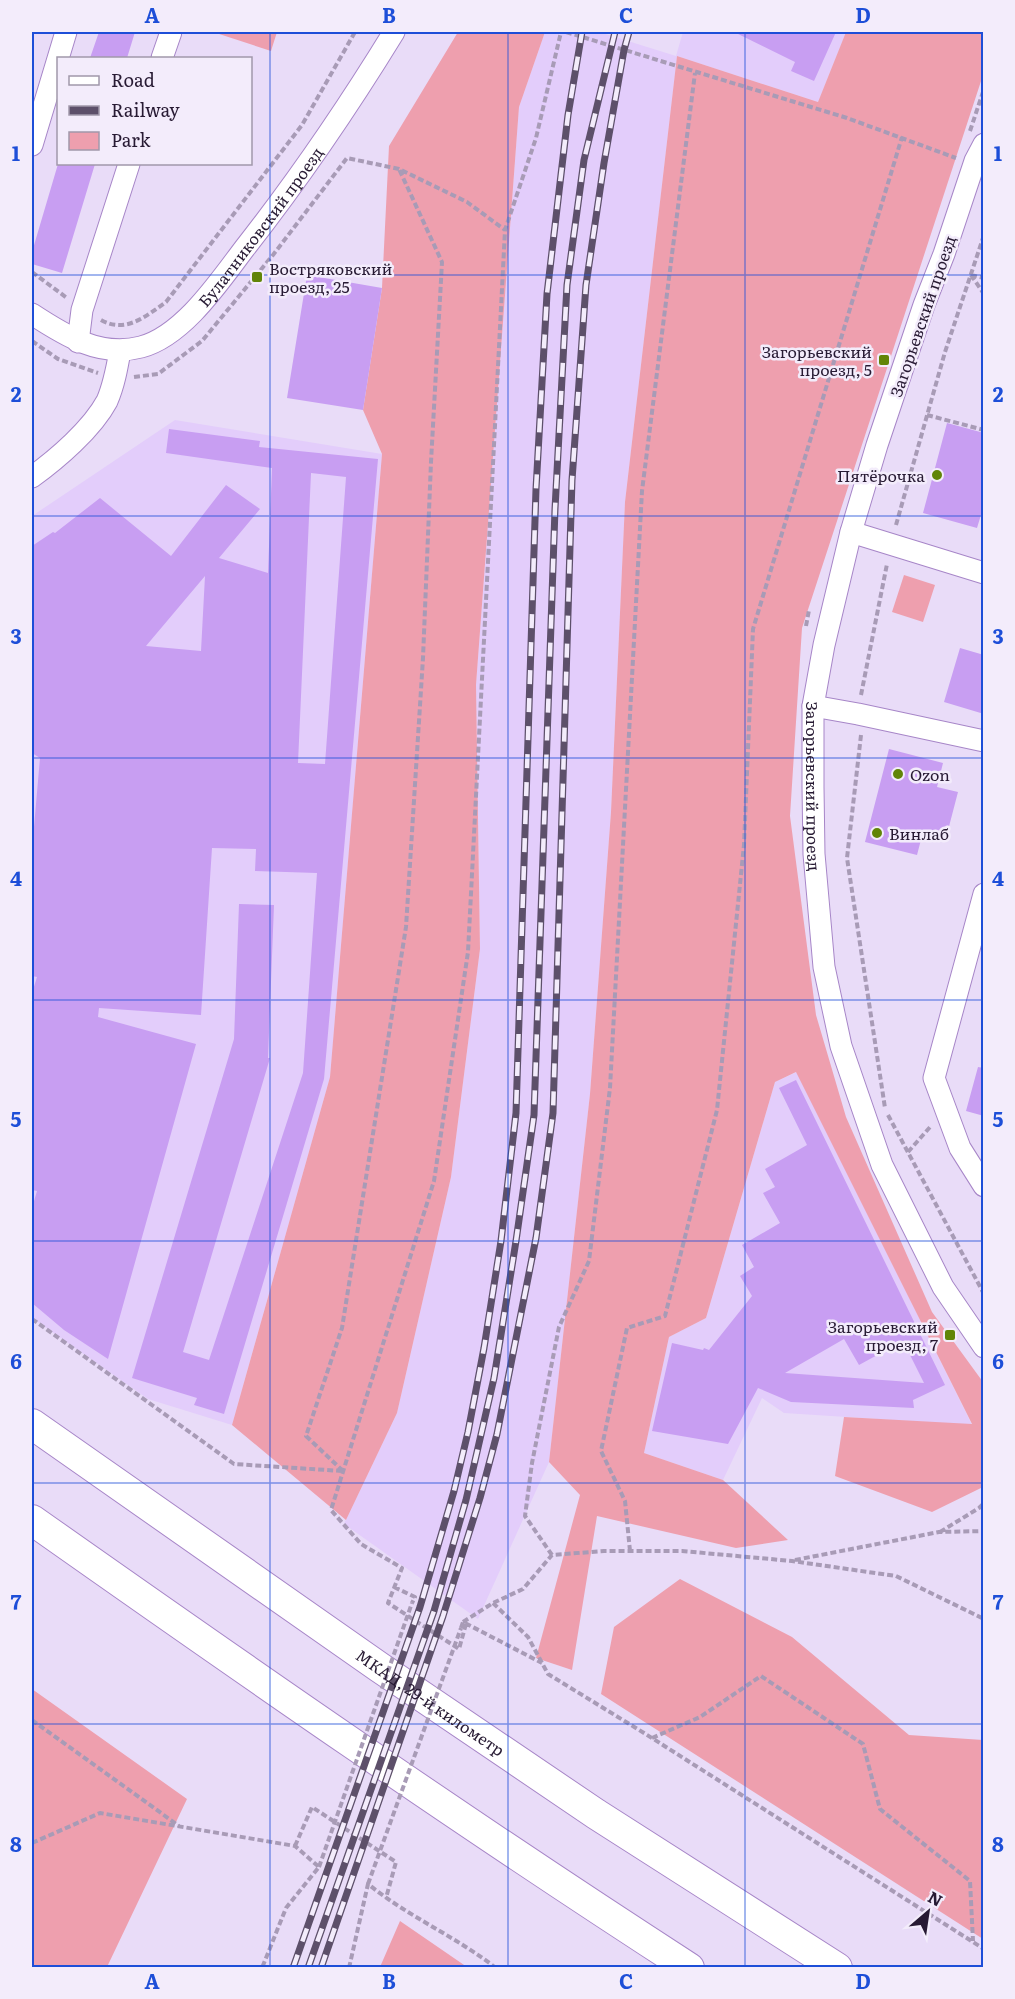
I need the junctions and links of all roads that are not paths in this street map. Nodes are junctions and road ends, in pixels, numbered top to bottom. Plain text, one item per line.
1 (66, 32) edge
2 (171, 32) edge
3 (394, 32) edge
4 (59, 57) edge
5 (162, 57) edge
6 (57, 62) edge
7 (32, 146) edge
8 (979, 152) edge
9 (129, 165) edge
10 (32, 314) edge
11 (78, 342) junction
12 (120, 351) junction
13 (32, 477) edge
14 (851, 532) junction
15 (984, 573) edge
16 (813, 706) junction
17 (984, 741) edge
18 (984, 894) edge
19 (984, 1186) edge
20 (984, 1347) edge
21 (32, 1424) edge
22 (32, 1520) edge
23 (689, 1968) edge
24 (837, 1968) edge

1 - 4 street
2 - 5 street
3 - 12 street, Булатниковский проезд
6 - 7 street
8 - 14 street, Загорьевский проезд
9 - 11 street
10 - 11 street, Булатниковский проезд
11 - 12 street, Булатниковский проезд
12 - 13 street
14 - 15 street
14 - 16 street, Загорьевский проезд
16 - 17 street
16 - 20 street, Загорьевский проезд
18 - 19 street
21 - 24 highway, МКАД, 29-й километр
22 - 23 highway

